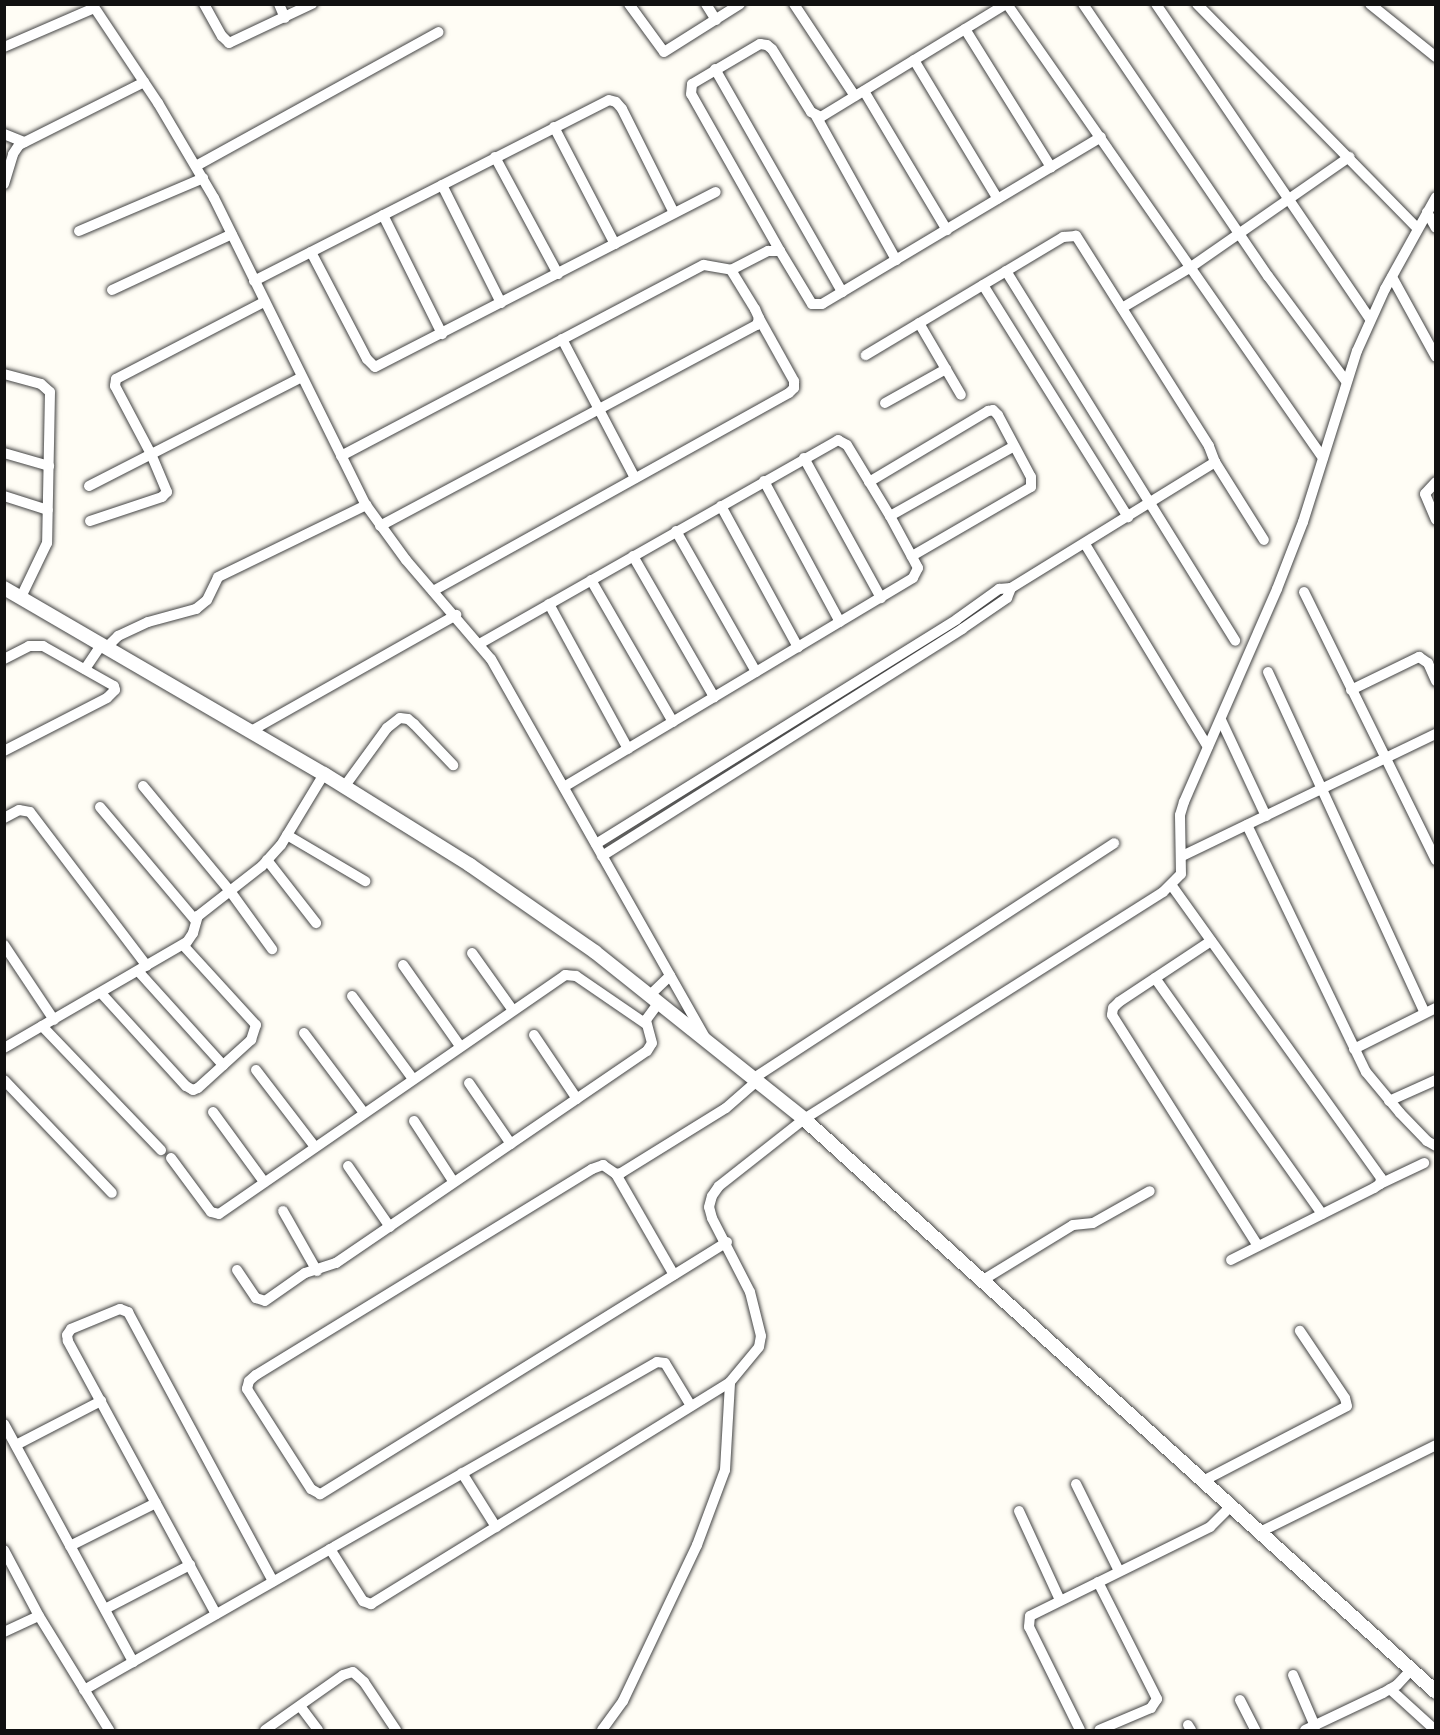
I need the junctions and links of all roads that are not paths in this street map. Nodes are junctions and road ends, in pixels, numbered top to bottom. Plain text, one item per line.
1 (204, 4) edge
2 (279, 4) edge
3 (312, 4) edge
4 (629, 4) edge
5 (706, 4) edge
6 (740, 4) edge
7 (794, 4) edge
8 (1006, 4) edge
9 (1083, 4) edge
10 (1156, 4) edge
11 (1197, 4) edge
12 (1370, 4) edge
13 (93, 6) edge
14 (285, 18) junction
15 (716, 20) junction
16 (965, 29) junction
17 (439, 32) dead end
18 (4, 47) edge
19 (1436, 57) edge
20 (914, 60) junction
21 (715, 69) junction
22 (144, 82) junction
23 (860, 93) junction
24 (816, 116) junction
25 (554, 127) junction
26 (4, 134) edge
27 (1101, 137) junction
28 (24, 142) junction
29 (495, 157) junction
30 (1349, 157) junction
31 (196, 166) junction
32 (1051, 167) junction
33 (203, 178) junction
34 (4, 184) edge
35 (442, 185) junction
36 (716, 192) dead end
37 (1436, 197) edge
38 (998, 199) junction
39 (1289, 199) junction
40 (1427, 212) junction
41 (674, 213) junction
42 (383, 215) junction
43 (1436, 228) edge
44 (1418, 229) junction
45 (947, 230) junction
46 (79, 231) dead end
47 (1239, 233) junction
48 (232, 234) junction
49 (615, 244) junction
50 (780, 251) junction
51 (312, 252) junction
52 (896, 260) junction
53 (1191, 267) junction
54 (731, 270) junction
55 (1006, 271) junction
56 (558, 274) junction
57 (1392, 277) junction
58 (254, 281) junction
59 (983, 285) junction
60 (112, 290) dead end
61 (842, 292) junction
62 (264, 302) junction
63 (501, 303) junction
64 (1122, 308) junction
65 (759, 318) junction
66 (1370, 320) junction
67 (919, 323) junction
68 (442, 334) junction
69 (561, 339) junction
70 (866, 355) dead end
71 (1436, 357) edge
72 (946, 369) junction
73 (4, 374) edge
74 (302, 377) junction
75 (1346, 381) junction
76 (961, 395) dead end
77 (885, 403) dead end
78 (599, 410) junction
79 (1014, 446) junction
80 (4, 453) edge
81 (151, 454) junction
82 (341, 456) junction
83 (804, 458) junction
84 (1323, 458) junction
85 (1215, 462) junction
86 (49, 466) junction
87 (635, 478) junction
88 (764, 481) junction
89 (869, 482) junction
90 (1436, 482) edge
91 (89, 486) dead end
92 (4, 496) edge
93 (1149, 503) junction
94 (366, 506) junction
95 (721, 506) junction
96 (48, 510) junction
97 (890, 516) junction
98 (1128, 516) junction
99 (1436, 520) edge
100 (90, 521) dead end
101 (380, 526) junction
102 (676, 531) junction
103 (1264, 540) dead end
104 (1085, 543) junction
105 (633, 556) junction
106 (912, 556) junction
107 (591, 580) junction
108 (4, 588) edge
109 (433, 591) junction
110 (1304, 592) dead end
111 (21, 597) junction
112 (881, 598) junction
113 (549, 604) junction
114 (456, 615) junction
115 (840, 622) junction
116 (1235, 641) dead end
117 (480, 643) junction
118 (102, 647) junction
119 (798, 647) junction
120 (4, 659) edge
121 (896, 664) junction
122 (88, 665) junction
123 (756, 672) junction
124 (1268, 672) dead end
125 (1436, 681) edge
126 (1351, 690) junction
127 (714, 697) junction
128 (828, 698) junction
129 (834, 709) junction
130 (1221, 720) junction
131 (673, 722) junction
132 (251, 731) junction
133 (1436, 734) edge
134 (763, 739) junction
135 (1208, 747) junction
136 (628, 749) junction
137 (4, 751) edge
138 (769, 751) junction
139 (1385, 759) junction
140 (453, 765) dead end
141 (322, 777) junction
142 (698, 780) junction
143 (143, 786) dead end
144 (344, 787) junction
145 (564, 787) junction
146 (1321, 790) junction
147 (705, 792) junction
148 (100, 807) dead end
149 (1266, 816) junction
150 (4, 818) edge
151 (1246, 825) junction
152 (287, 835) junction
153 (1114, 843) dead end
154 (596, 844) junction
155 (602, 856) junction
156 (1182, 856) junction
157 (1436, 860) edge
158 (267, 861) junction
159 (365, 881) dead end
160 (1172, 886) junction
161 (230, 891) junction
162 (196, 921) junction
163 (316, 923) dead end
164 (1211, 941) junction
165 (4, 945) edge
166 (183, 945) junction
167 (272, 949) dead end
168 (472, 953) dead end
169 (403, 965) dead end
170 (143, 969) junction
171 (670, 976) junction
172 (1155, 978) junction
173 (101, 993) junction
174 (352, 996) dead end
175 (651, 1009) junction
176 (512, 1010) junction
177 (1430, 1010) edge
178 (54, 1020) junction
179 (42, 1026) junction
180 (304, 1033) dead end
181 (534, 1035) dead end
182 (706, 1039) junction
183 (460, 1046) junction
184 (5, 1047) edge
185 (1354, 1049) junction
186 (224, 1065) junction
187 (256, 1070) dead end
188 (413, 1078) junction
189 (4, 1080) edge
190 (1436, 1080) edge
191 (469, 1083) dead end
192 (751, 1086) junction
193 (577, 1099) junction
194 (1389, 1101) junction
195 (213, 1112) dead end
196 (364, 1113) junction
197 (414, 1121) dead end
198 (800, 1122) junction
199 (511, 1144) junction
200 (1436, 1146) edge
201 (315, 1147) junction
202 (161, 1150) dead end
203 (171, 1158) dead end
204 (1424, 1163) dead end
205 (348, 1166) dead end
206 (616, 1174) junction
207 (453, 1181) junction
208 (264, 1182) junction
209 (1380, 1184) junction
210 (1150, 1191) dead end
211 (112, 1193) dead end
212 (283, 1211) dead end
213 (1322, 1215) junction
214 (390, 1227) junction
215 (727, 1242) junction
216 (1258, 1246) junction
217 (1231, 1260) dead end
218 (237, 1270) dead end
219 (317, 1270) junction
220 (674, 1275) junction
221 (984, 1280) junction
222 (1300, 1331) dead end
223 (730, 1382) junction
224 (101, 1401) junction
225 (691, 1406) junction
226 (4, 1424) edge
227 (16, 1445) junction
228 (1436, 1445) edge
229 (462, 1473) junction
230 (1203, 1480) junction
231 (1076, 1484) dead end
232 (156, 1503) junction
233 (1018, 1511) dead end
234 (1225, 1514) junction
235 (496, 1527) junction
236 (1260, 1532) junction
237 (70, 1546) junction
238 (330, 1549) junction
239 (4, 1550) edge
240 (190, 1565) junction
241 (1119, 1571) junction
242 (273, 1581) junction
243 (1098, 1582) junction
244 (1060, 1600) junction
245 (105, 1609) junction
246 (216, 1614) junction
247 (39, 1616) junction
248 (4, 1632) edge
249 (133, 1662) junction
250 (1408, 1673) junction
251 (1293, 1675) dead end
252 (1393, 1687) junction
253 (84, 1690) junction
254 (1436, 1692) edge
255 (1240, 1700) dead end
256 (300, 1706) junction
257 (1310, 1728) edge
258 (109, 1731) edge
259 (265, 1731) edge
260 (318, 1731) edge
261 (396, 1731) edge
262 (602, 1731) edge
263 (1080, 1731) edge
264 (1099, 1731) edge
265 (1255, 1731) edge
266 (1435, 1731) edge

1 - 14 street
2 - 14 street
3 - 14 street
4 - 15 street
5 - 15 street
6 - 15 street
7 - 23 street
8 - 16 street
8 - 27 street
9 - 47 street
10 - 39 street
11 - 30 street
12 - 19 street
13 - 18 street
13 - 22 street
16 - 20 street
16 - 32 street
17 - 31 street
20 - 23 street
20 - 38 street
21 - 24 street
21 - 50 street
21 - 61 street
22 - 28 street
22 - 31 street
23 - 24 street
23 - 45 street
24 - 52 street
25 - 29 street
25 - 41 street
25 - 49 street
26 - 28 street
27 - 32 street
27 - 53 street
28 - 34 street
29 - 35 street
29 - 56 street
30 - 39 street
30 - 44 street
31 - 33 street
32 - 38 street
33 - 46 street
33 - 48 street
35 - 42 street
35 - 63 street
36 - 41 street
37 - 40 street
38 - 45 street
39 - 47 street
39 - 66 street
40 - 43 street
40 - 44 street
41 - 49 street
42 - 51 street
42 - 68 street
44 - 57 street
45 - 52 street
47 - 53 street
47 - 75 street
48 - 58 street
48 - 60 street
49 - 56 street
50 - 54 street
50 - 61 street
51 - 58 street
51 - 68 street
52 - 61 street
53 - 64 street
53 - 84 street
54 - 65 street
54 - 69 street
55 - 59 street
55 - 64 street
55 - 93 street
56 - 63 street
57 - 66 street
57 - 71 street
58 - 62 street
59 - 67 street
59 - 98 street
62 - 74 street
62 - 81 street
63 - 68 street
64 - 85 street
65 - 78 street
65 - 87 street
66 - 75 street
67 - 70 street
67 - 72 street
69 - 78 street
69 - 82 street
72 - 76 street
72 - 77 street
73 - 86 street
74 - 81 street
74 - 82 street
75 - 84 street
78 - 87 street
78 - 101 street
79 - 89 street
79 - 97 street
79 - 106 street
80 - 86 street
81 - 91 street
81 - 100 street
82 - 94 street
83 - 88 street
83 - 89 street
83 - 112 street
84 - 130 street
85 - 93 street
85 - 103 street
86 - 96 street
87 - 109 street
88 - 95 street
88 - 115 street
89 - 97 street
90 - 99 street
92 - 96 street
93 - 98 street
93 - 116 street
94 - 101 street
94 - 118 street
95 - 102 street
95 - 119 street
96 - 111 street
97 - 106 street
98 - 104 street
101 - 109 street
102 - 105 street
102 - 123 street
104 - 121 street
104 - 135 street
105 - 107 street
105 - 127 street
106 - 112 street
107 - 113 street
107 - 131 street
108 - 111 street
109 - 114 street
110 - 126 street
111 - 118 street
112 - 115 street
113 - 117 street
113 - 136 street
114 - 117 street
114 - 132 street
115 - 119 street
117 - 145 street
118 - 122 street
118 - 132 street
119 - 123 street
120 - 122 street
121 - 128 street
121 - 129 street
122 - 137 street
123 - 127 street
124 - 146 street
125 - 126 street
126 - 139 street
127 - 131 street
128 - 129 street
128 - 134 street
129 - 138 street
130 - 135 street
130 - 149 street
131 - 136 street
132 - 141 street
133 - 139 street
134 - 138 street
134 - 142 street
135 - 156 street
136 - 145 street
138 - 147 street
139 - 146 street
139 - 157 street
140 - 144 street
141 - 144 street
141 - 152 street
142 - 147 street
142 - 154 street
143 - 161 street
144 - 175 street
145 - 154 street
146 - 149 street
146 - 177 street
147 - 155 street
148 - 162 street
149 - 151 street
150 - 170 street
151 - 156 street
151 - 185 street
152 - 158 street
152 - 159 street
153 - 192 street
154 - 155 street
155 - 171 street
156 - 160 street
158 - 161 street
158 - 163 street
160 - 164 street
160 - 198 street
161 - 162 street
161 - 167 street
162 - 166 street
164 - 172 street
164 - 209 street
165 - 178 street
166 - 170 street
166 - 186 street
168 - 176 street
169 - 183 street
170 - 173 street
170 - 186 street
171 - 175 street
171 - 182 street
172 - 213 street
172 - 216 street
173 - 178 street
173 - 186 street
174 - 188 street
175 - 176 street
175 - 182 street
175 - 193 street
176 - 183 street
177 - 185 street
178 - 179 street
179 - 184 street
179 - 202 street
180 - 196 street
181 - 193 street
182 - 192 street
183 - 188 street
185 - 194 street
187 - 201 street
188 - 196 street
189 - 211 street
190 - 194 street
191 - 199 street
192 - 198 street
192 - 206 street
193 - 199 street
194 - 200 street
195 - 208 street
196 - 201 street
197 - 207 street
198 - 215 street
198 - 221 street
199 - 207 street
201 - 208 street
203 - 208 street
204 - 209 street
205 - 214 street
206 - 220 street
206 - 220 street
207 - 214 street
209 - 213 street
210 - 221 street
212 - 219 street
213 - 216 street
214 - 219 street
215 - 220 street
215 - 223 street
216 - 217 street
218 - 219 street
221 - 230 street
222 - 230 street
223 - 225 street
223 - 262 street
224 - 227 street
224 - 232 street
224 - 242 street
225 - 229 street
225 - 235 street
226 - 227 street
227 - 237 street
228 - 236 street
229 - 235 street
229 - 238 street
230 - 234 street
231 - 241 street
232 - 237 street
232 - 240 street
233 - 244 street
234 - 236 street
234 - 241 street
235 - 238 street
236 - 250 street
237 - 245 street
238 - 242 street
239 - 247 street
240 - 245 street
240 - 246 street
241 - 243 street
242 - 246 street
243 - 244 street
243 - 264 street
244 - 263 street
245 - 249 street
246 - 249 street
247 - 248 street
247 - 253 street
249 - 253 street
250 - 252 street
250 - 254 street
251 - 257 street
252 - 257 street
252 - 266 street
253 - 258 street
255 - 265 street
256 - 259 street
256 - 260 street
256 - 261 street

